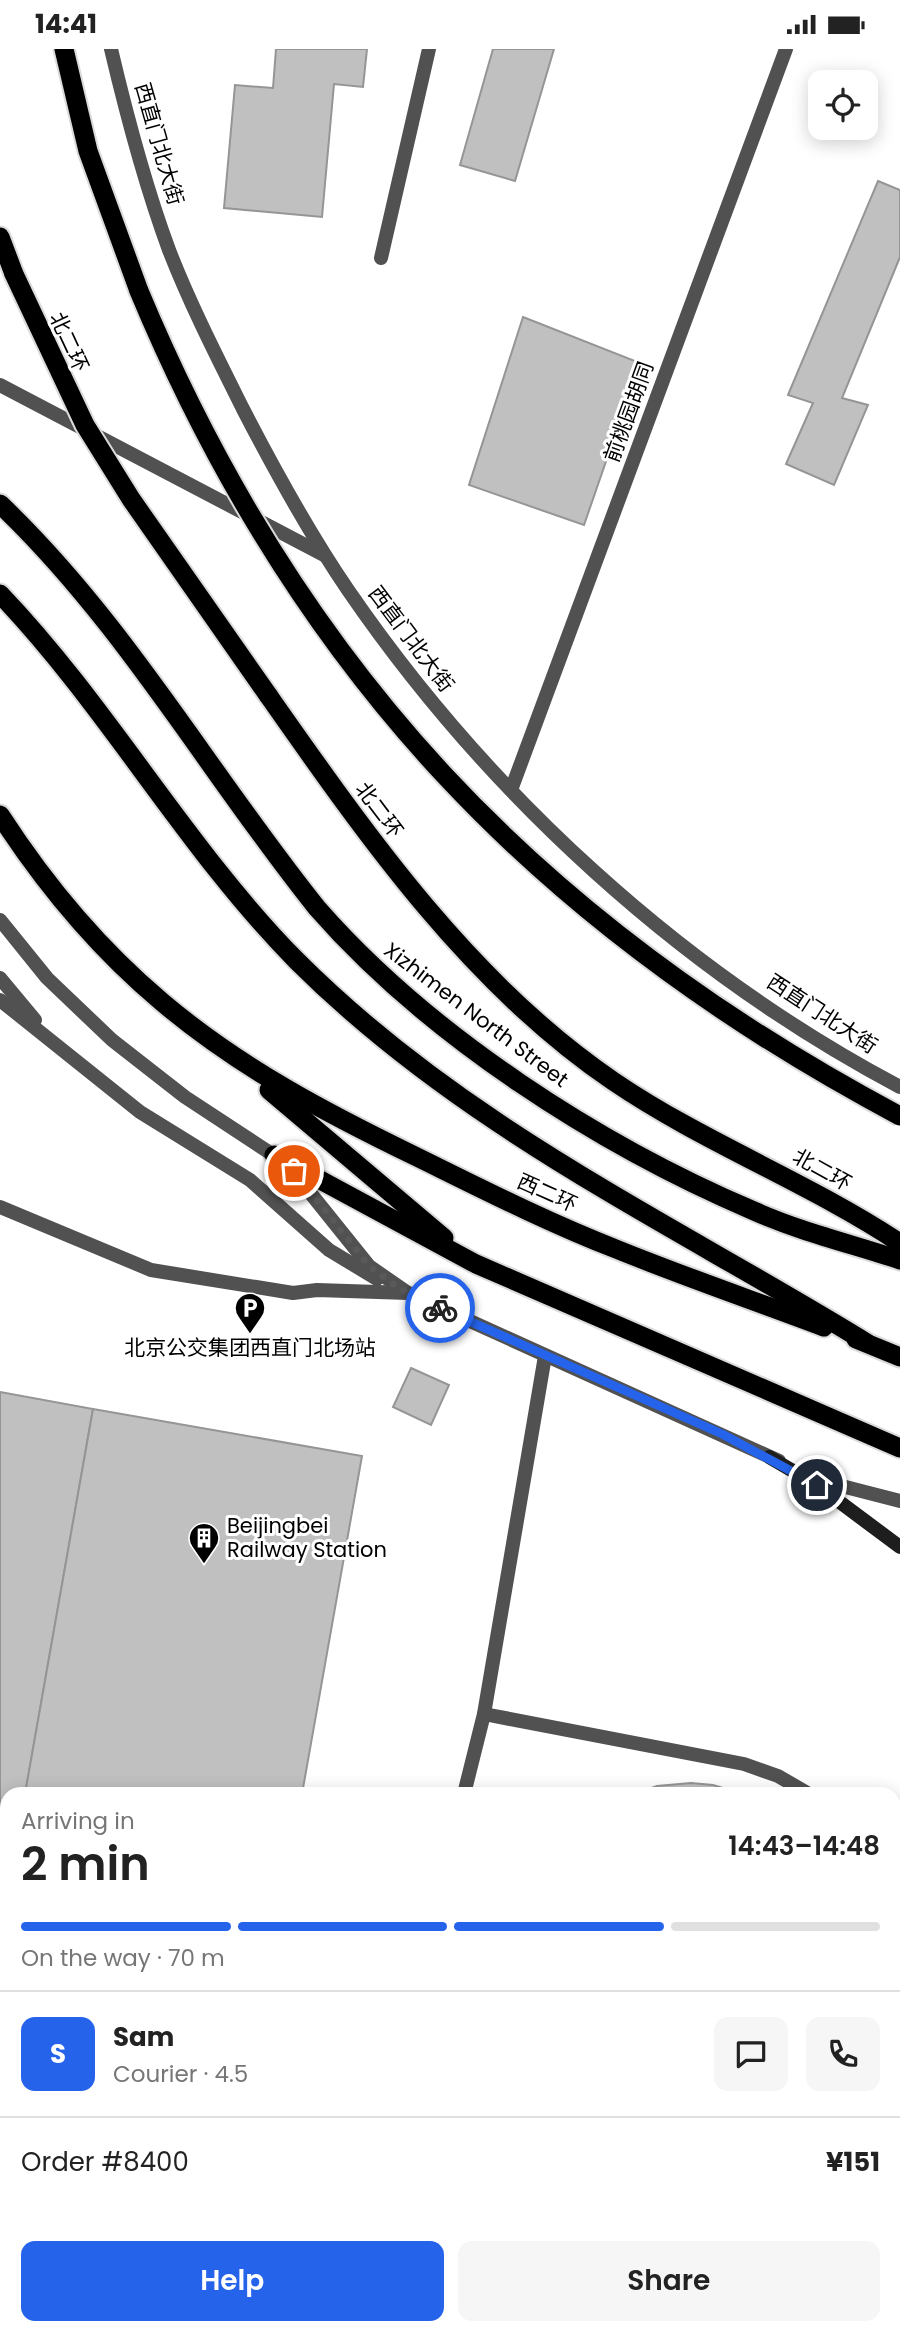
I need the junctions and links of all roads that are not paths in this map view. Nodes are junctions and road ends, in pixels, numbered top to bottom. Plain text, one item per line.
1 (64, 49) edge
2 (111, 49) edge
3 (429, 49) edge
4 (786, 49) edge
5 (0, 237) edge
6 (381, 258) dead end
7 (0, 385) edge
8 (0, 504) edge
9 (326, 555) junction
10 (0, 594) edge
11 (511, 790) junction
12 (0, 815) edge
13 (0, 920) edge
14 (0, 978) edge
15 (0, 1000) edge
16 (196, 1029) junction
17 (45, 1035) junction
18 (900, 1087) edge
19 (900, 1116) edge
20 (274, 1155) junction
21 (0, 1207) edge
22 (900, 1243) edge
23 (900, 1260) edge
24 (476, 1264) junction
25 (408, 1293) junction
26 (867, 1343) junction
27 (545, 1356) junction
28 (900, 1357) edge
29 (900, 1448) edge
30 (769, 1457) junction
31 (900, 1501) edge
32 (900, 1547) edge
33 (484, 1714) junction
34 (466, 1787) edge
35 (797, 1787) edge

1 - 19 highway, bridge
2 - 9 street, 西直门北大街
3 - 6 street
4 - 11 street, 前桃园胡同
5 - 22 highway, 北二环, bridge
7 - 9 street
8 - 23 highway, Xizhimen North Street
9 - 11 street, 西直门北大街
10 - 26 highway
11 - 18 street, 西直门北大街
12 - 16 highway
13 - 20 street
14 - 17 street
15 - 17 street
16 - 24 highway
16 - 26 highway, 西二环
17 - 25 street
20 - 24 highway
20 - 25 street
21 - 25 street
24 - 29 highway
25 - 27 street
26 - 28 highway, 西二环
27 - 30 street
27 - 33 street
30 - 31 street
30 - 32 main road
33 - 34 street
33 - 35 street

